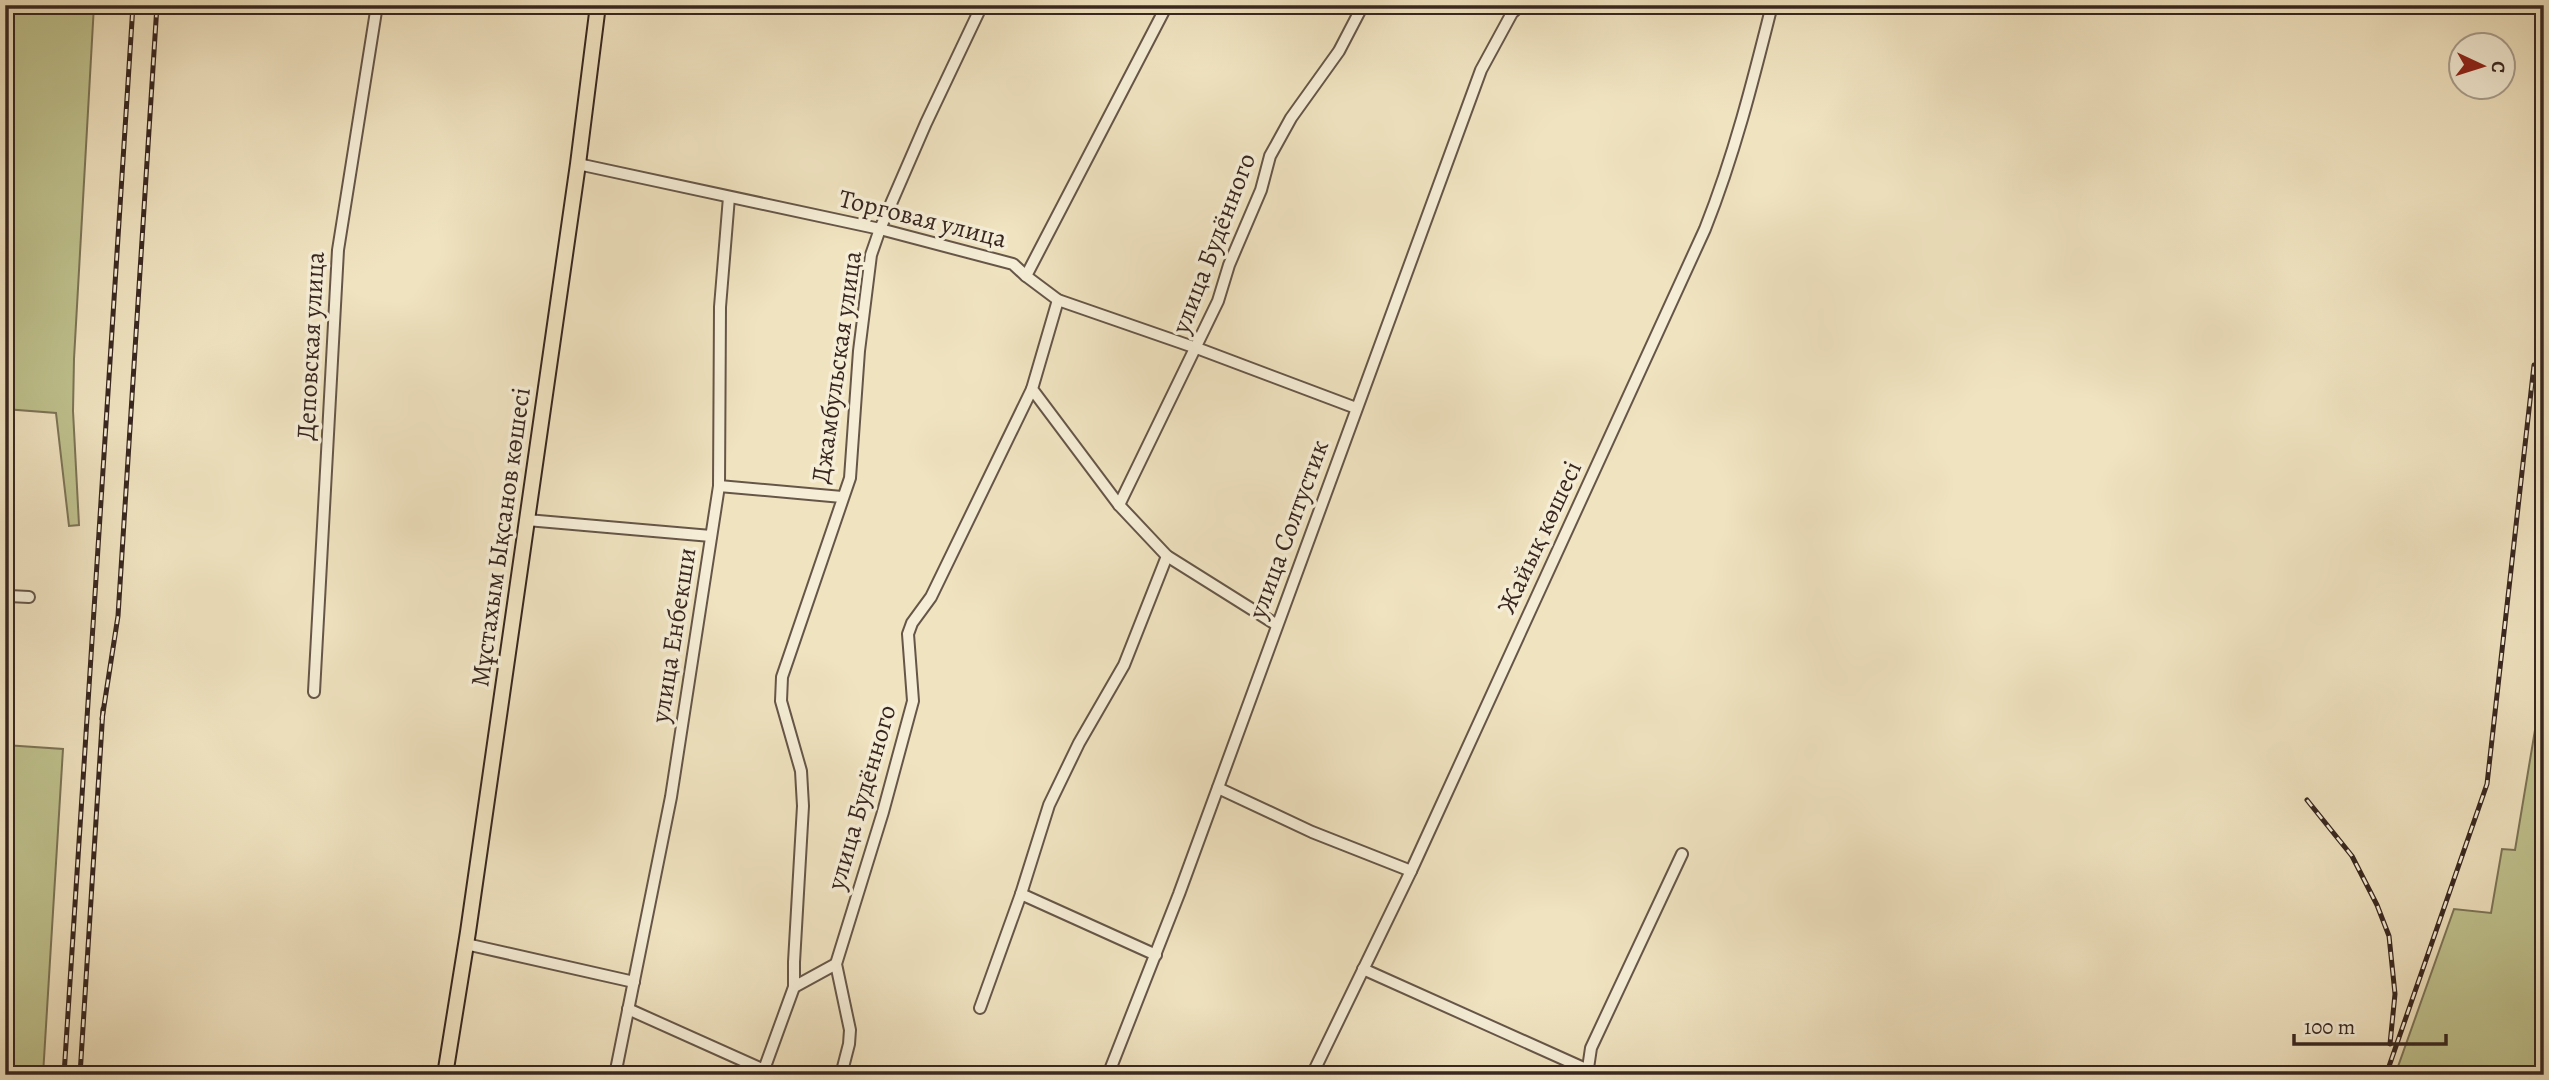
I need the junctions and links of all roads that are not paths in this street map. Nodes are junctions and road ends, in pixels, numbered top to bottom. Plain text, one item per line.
1 (376, 5) edge
2 (598, 5) edge
3 (982, 5) edge
4 (1167, 5) edge
5 (1363, 5) edge
6 (1521, 5) edge
7 (1772, 5) edge
8 (578, 164) junction
9 (729, 197) junction
10 (880, 229) junction
11 (1026, 276) junction
12 (1058, 300) junction
13 (1197, 348) junction
14 (1032, 389) junction
15 (1356, 408) junction
16 (719, 486) junction
17 (842, 497) junction
18 (1119, 505) junction
19 (527, 520) junction
20 (711, 536) junction
21 (1167, 556) junction
22 (29, 597) dead end
23 (5, 606) edge
24 (1277, 625) junction
25 (314, 692) dead end
26 (1218, 788) junction
27 (1682, 854) dead end
28 (1411, 871) junction
29 (1021, 894) junction
30 (466, 944) junction
31 (1156, 955) junction
32 (836, 964) junction
33 (1363, 969) junction
34 (634, 982) junction
35 (794, 987) junction
36 (980, 1008) dead end
37 (628, 1009) junction
38 (763, 1072) edge
39 (1588, 1072) edge
40 (445, 1075) edge
41 (615, 1075) edge
42 (841, 1075) edge
43 (1108, 1075) edge
44 (1312, 1075) edge

1 - 25 street, Деповская улица
2 - 8 main road, Мұстахым Ықсанов көшесі
3 - 10 street, Джамбульская улица
4 - 11 street
5 - 13 street, улица Будённого
6 - 15 street, улица Солтустик
7 - 28 street, Жайық көшесі
8 - 9 street, Торговая улица
8 - 19 main road, Мұстахым Ықсанов көшесі
9 - 10 street, Торговая улица
9 - 16 street, улица Енбекши
10 - 11 street, Торговая улица
10 - 17 street, Джамбульская улица
11 - 12 street, Торговая улица
12 - 13 street, Торговая улица
12 - 14 street, улица Будённого
13 - 15 street, Торговая улица
13 - 18 street, улица Будённого
14 - 18 street
14 - 32 street, улица Будённого
15 - 24 street, улица Солтустик
16 - 17 street
16 - 20 street, улица Енбекши
17 - 35 street, Джамбульская улица
18 - 21 street
19 - 20 street
19 - 30 main road, Мұстахым Ықсанов көшесі
20 - 34 street, улица Енбекши
21 - 24 street
21 - 29 street
22 - 23 street
24 - 26 street, улица Солтустик
26 - 28 street
26 - 31 street, улица Солтустик
27 - 39 street
28 - 33 street, Жайық көшесі
29 - 31 street
29 - 36 street
30 - 34 street
30 - 40 main road, Мұстахым Ықсанов көшесі
31 - 43 street, улица Солтустик
32 - 35 street
32 - 42 street, улица Будённого
33 - 39 street
33 - 44 street, Жайық көшесі
34 - 37 street, улица Енбекши
35 - 38 street, Джамбульская улица
37 - 38 street
37 - 41 street, улица Енбекши

